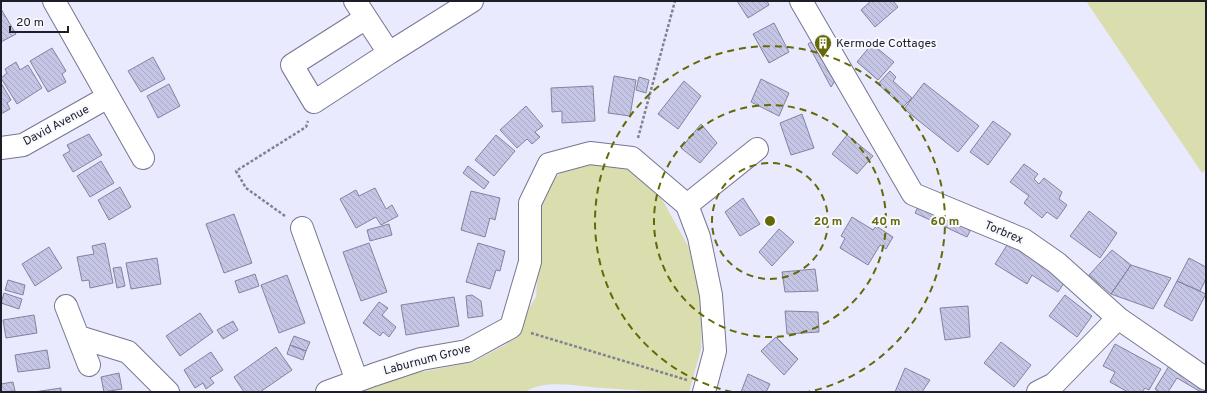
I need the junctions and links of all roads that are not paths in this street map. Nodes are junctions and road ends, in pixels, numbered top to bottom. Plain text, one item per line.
1 (472, 1) edge
2 (801, 1) edge
3 (57, 2) edge
4 (360, 10) edge
5 (389, 53) junction
6 (108, 97) junction
7 (1, 148) edge
8 (757, 149) dead end
9 (143, 158) dead end
10 (687, 205) junction
11 (302, 228) road end
12 (66, 306) dead end
13 (1118, 318) junction
14 (79, 337) junction
15 (89, 366) dead end
16 (1206, 379) edge
17 (357, 381) junction
18 (704, 388) edge
19 (168, 392) edge
20 (327, 392) edge
21 (1038, 392) edge

1 - 5 street
2 - 13 street, Torbrex
3 - 6 street
4 - 5 street
4 - 5 street
6 - 7 street, David Avenue
6 - 9 street
8 - 10 street
10 - 17 street, Laburnum Grove
10 - 18 street
11 - 17 street
12 - 14 street
13 - 16 street, Torbrex
13 - 21 street
14 - 15 street
14 - 19 street
17 - 20 street, Laburnum Grove

